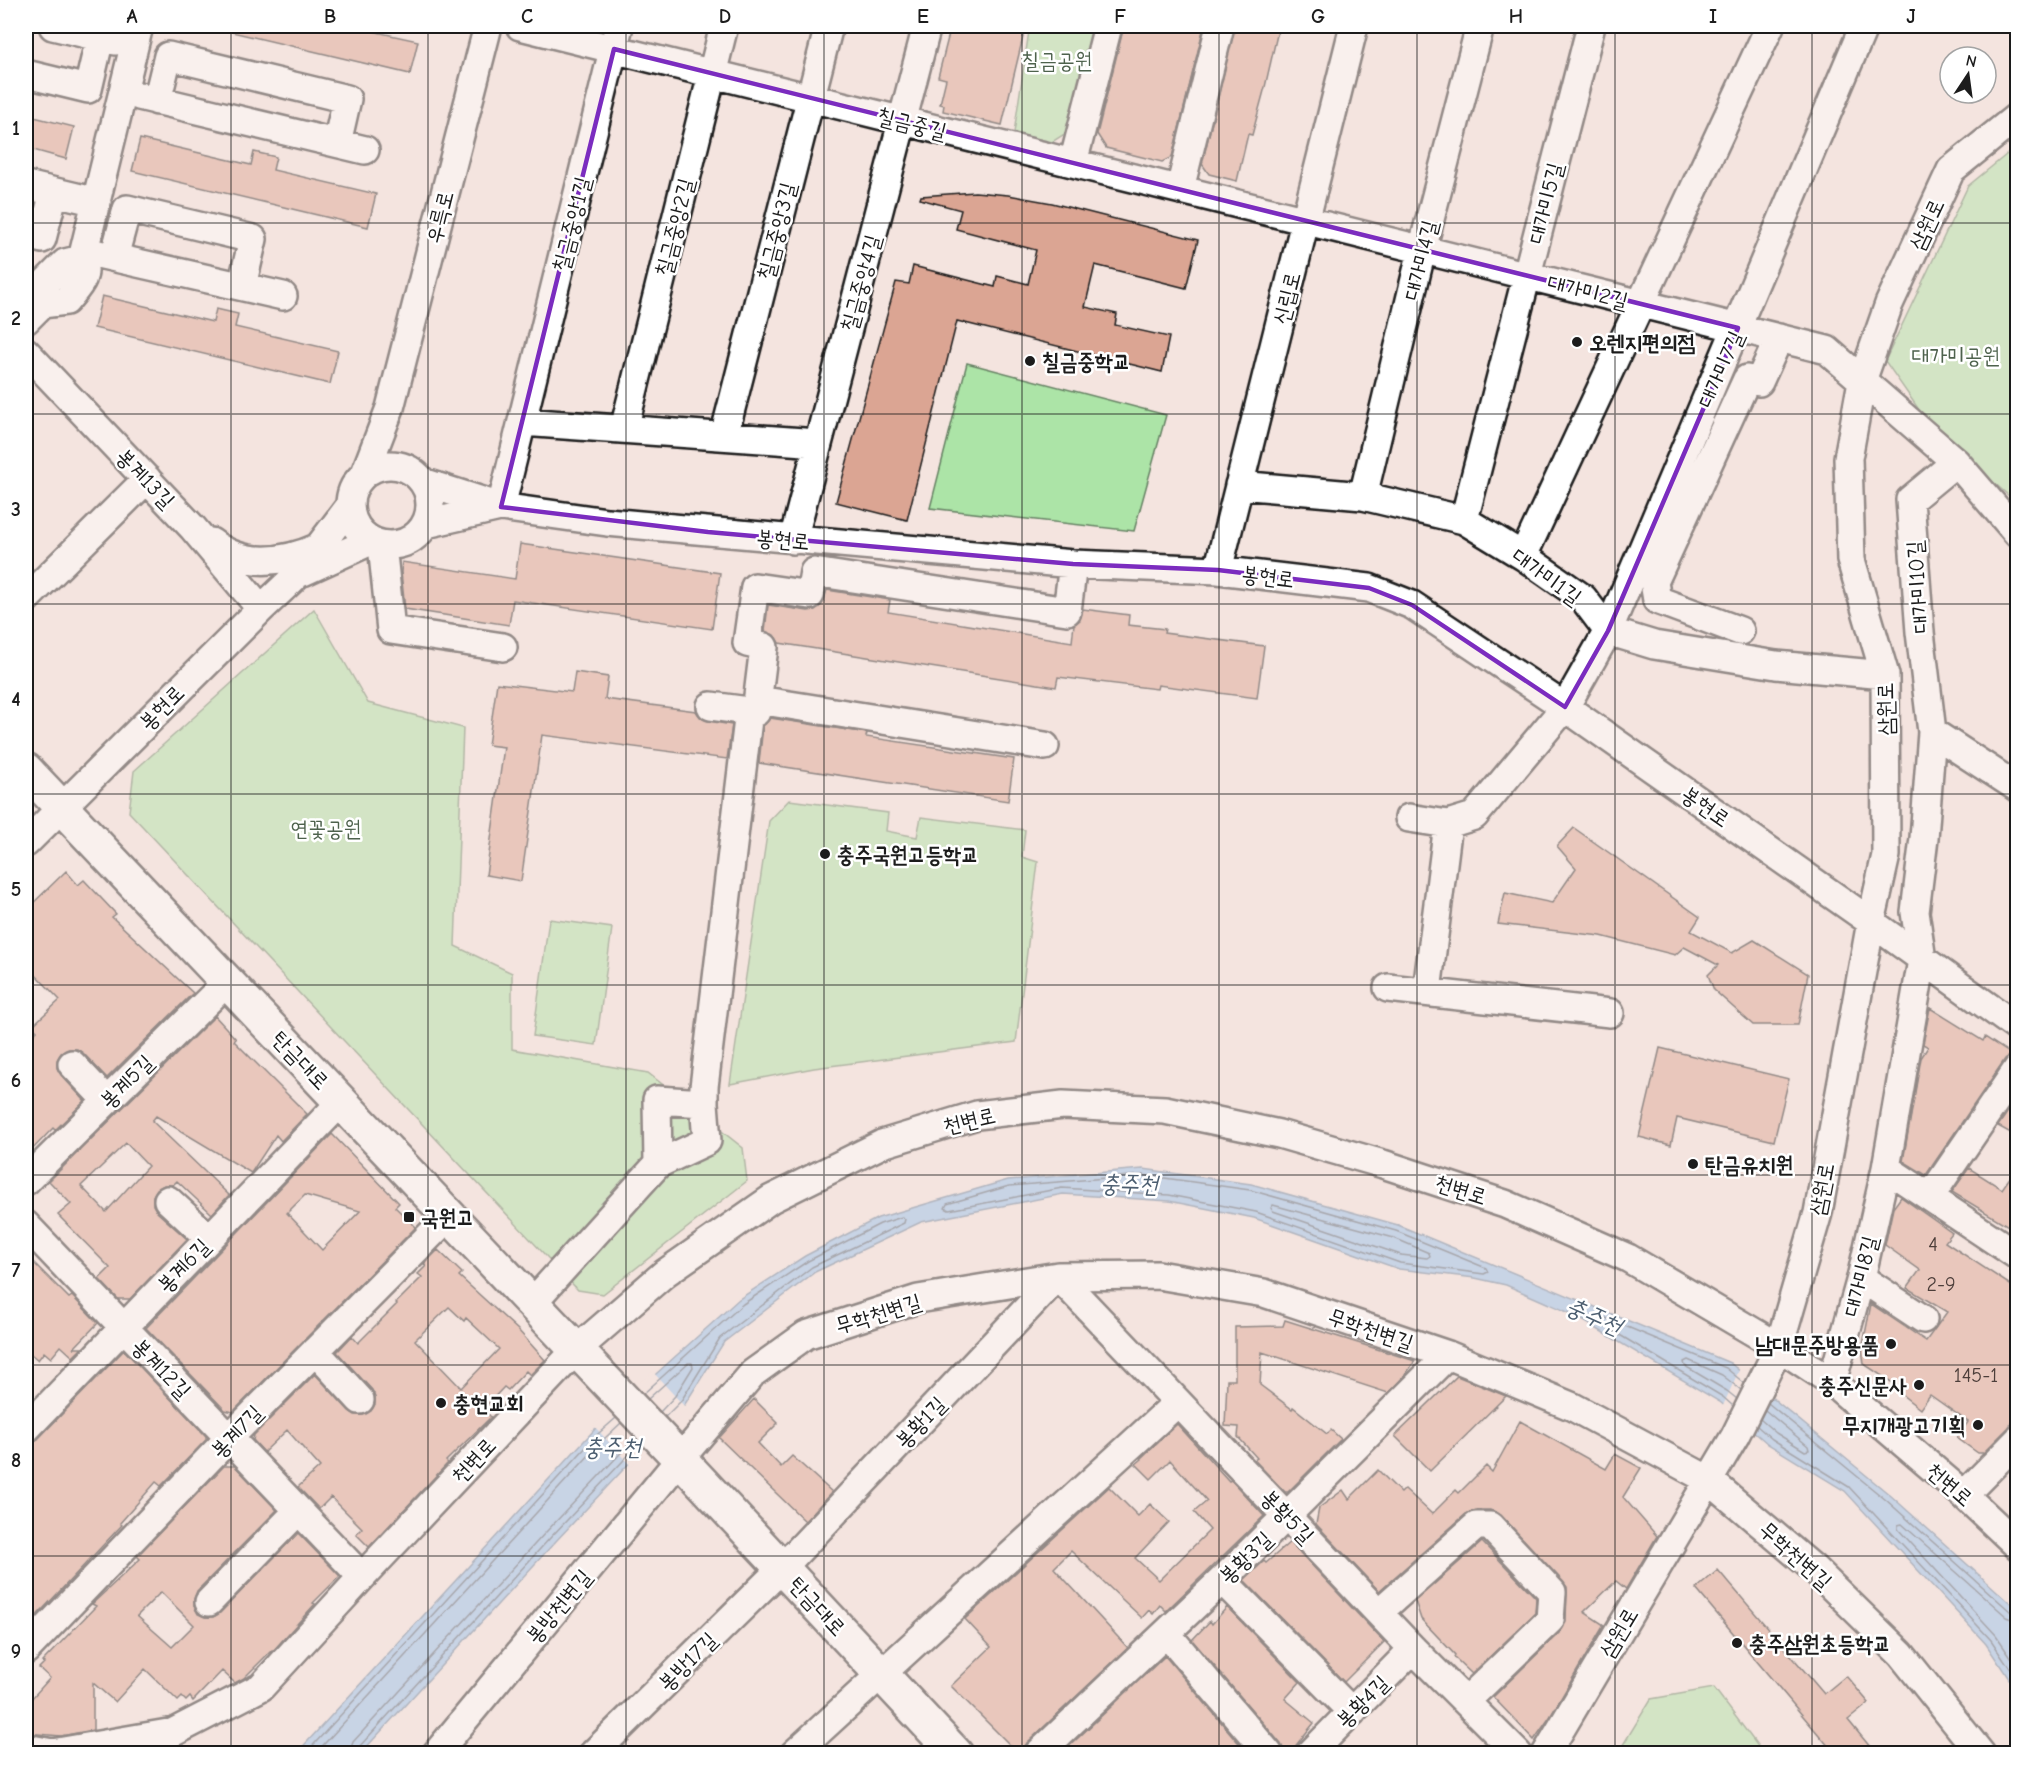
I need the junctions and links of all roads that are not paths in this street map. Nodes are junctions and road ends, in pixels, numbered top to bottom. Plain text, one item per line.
1 (53, 26) edge
2 (488, 26) edge
3 (520, 26) edge
4 (724, 26) edge
5 (829, 26) edge
6 (927, 26) edge
7 (1108, 26) edge
8 (1220, 26) edge
9 (1354, 26) edge
10 (1480, 26) edge
11 (1591, 26) edge
12 (1770, 26) edge
13 (1864, 26) edge
14 (137, 36) edge
15 (616, 37) edge
16 (100, 38) junction
17 (712, 73) junction
18 (26, 74) edge
19 (123, 93) junction
20 (810, 98) junction
21 (157, 101) junction
22 (2018, 116) edge
23 (902, 120) junction
24 (336, 143) junction
25 (365, 150) dead end
26 (1073, 163) junction
27 (26, 185) edge
28 (1179, 189) junction
29 (54, 192) junction
30 (97, 202) junction
31 (1305, 221) junction
32 (26, 235) edge
33 (1422, 249) junction
34 (83, 255) junction
35 (114, 257) junction
36 (1527, 275) junction
37 (242, 286) junction
38 (283, 296) dead end
39 (1641, 304) junction
40 (34, 312) edge
41 (1738, 328) junction
42 (1779, 338) junction
43 (26, 352) edge
44 (1862, 381) junction
45 (390, 408) junction
46 (522, 422) junction
47 (624, 429) junction
48 (724, 436) junction
49 (818, 443) junction
50 (1956, 462) junction
51 (365, 472) junction
52 (413, 474) junction
53 (147, 479) junction
54 (1239, 485) junction
55 (1363, 496) junction
56 (349, 507) junction
57 (501, 507) junction
58 (1464, 520) junction
59 (426, 524) junction
60 (193, 528) junction
61 (2018, 534) edge
62 (793, 540) junction
63 (376, 543) junction
64 (319, 547) junction
65 (1523, 556) junction
66 (1073, 564) junction
67 (1218, 570) junction
68 (299, 573) junction
69 (26, 600) edge
70 (261, 609) junction
71 (1608, 631) junction
72 (503, 647) dead end
73 (1712, 654) junction
74 (1885, 675) junction
75 (711, 706) dead end
76 (753, 706) junction
77 (1565, 706) junction
78 (1932, 732) junction
79 (1045, 746) dead end
80 (26, 771) edge
81 (2018, 788) edge
82 (60, 807) junction
83 (1409, 818) dead end
84 (1448, 824) junction
85 (26, 843) edge
86 (1871, 922) junction
87 (1922, 960) junction
88 (227, 982) junction
89 (1388, 988) dead end
90 (1427, 991) junction
91 (1610, 1013) dead end
92 (2018, 1028) edge
93 (72, 1064) dead end
94 (2018, 1068) edge
95 (106, 1101) junction
96 (341, 1102) junction
97 (704, 1103) junction
98 (658, 1164) junction
99 (1886, 1168) junction
100 (26, 1181) edge
101 (1930, 1197) junction
102 (168, 1200) dead end
103 (449, 1216) junction
104 (26, 1225) edge
105 (209, 1238) junction
106 (2017, 1256) edge
107 (1059, 1276) junction
108 (1861, 1278) junction
109 (532, 1303) junction
110 (1923, 1319) dead end
111 (123, 1327) junction
112 (1779, 1347) junction
113 (576, 1350) junction
114 (315, 1352) junction
115 (1448, 1355) junction
116 (1832, 1382) junction
117 (360, 1400) dead end
118 (1177, 1403) junction
119 (26, 1429) edge
120 (229, 1438) junction
121 (2018, 1440) edge
122 (680, 1459) junction
123 (1709, 1480) junction
124 (1964, 1495) junction
125 (298, 1510) junction
126 (1288, 1515) junction
127 (2018, 1546) edge
128 (782, 1568) junction
129 (362, 1577) junction
130 (1222, 1580) junction
131 (209, 1602) dead end
132 (1379, 1612) junction
133 (1166, 1633) junction
134 (1413, 1649) junction
135 (26, 1650) edge
136 (881, 1673) junction
137 (1466, 1701) junction
138 (1352, 1712) junction
139 (26, 1748) edge
140 (436, 1754) edge
141 (593, 1754) edge
142 (794, 1754) edge
143 (956, 1754) edge
144 (1038, 1754) edge
145 (1269, 1754) edge
146 (1310, 1754) edge
147 (1518, 1754) edge
148 (1546, 1754) edge
149 (1981, 1754) edge

1 - 16 street
2 - 45 street, 우륵로
3 - 15 street, 칠금중길
4 - 17 street, 칠금중앙2길
5 - 20 street, 칠금중앙3길
6 - 23 street, 칠금중앙4길
7 - 26 street
8 - 28 street
9 - 31 street, 신립로
10 - 33 street, 대가미4길
11 - 36 street, 대가미5길
12 - 39 street
13 - 41 street, 대가미7길
14 - 16 street
14 - 19 street
15 - 17 street, 칠금중길
15 - 46 street, 칠금중앙1길
16 - 18 street
17 - 20 street, 칠금중길
17 - 47 street, 칠금중앙2길
19 - 21 street
19 - 30 street
20 - 23 street, 칠금중길
20 - 48 street, 칠금중앙3길
21 - 24 street
21 - 24 street
22 - 44 street, 삼원로
23 - 26 street, 칠금중길
23 - 49 street, 칠금중앙4길
24 - 25 street
26 - 28 street, 칠금중길
27 - 29 street
28 - 31 street, 칠금중길
29 - 30 street
29 - 32 street
30 - 34 street
31 - 33 street, 대가미2길
31 - 54 street, 신립로
33 - 36 street, 대가미2길
33 - 55 street, 대가미4길
34 - 35 street
34 - 40 street
35 - 37 street
35 - 37 street
36 - 39 street, 대가미2길
36 - 58 street, 대가미5길
37 - 38 street
39 - 41 street, 대가미2길
39 - 65 street
41 - 42 street, 대가미2길
41 - 71 street, 대가미7길
42 - 44 street, 대가미2길
42 - 73 street
43 - 53 street, 봉계13길
44 - 50 street
44 - 74 street, 삼원로
45 - 51 street, 우륵로
45 - 52 street, 우륵로
46 - 47 street
46 - 57 street, 칠금중앙1길
47 - 48 street
48 - 49 street
49 - 62 street, 칠금중앙4길
50 - 61 street
50 - 78 street, 대가미10길
51 - 52 street
51 - 56 street
52 - 57 street, 봉현로
52 - 59 street
53 - 60 street, 봉계13길
53 - 69 street
54 - 55 street, 대가미1길
54 - 67 street, 신립로
55 - 58 street, 대가미1길
56 - 63 street
56 - 64 street, 봉현로
57 - 59 street, 봉현로
57 - 62 street, 봉현로
58 - 65 street, 대가미1길
59 - 63 street
60 - 64 street
60 - 70 street, 봉계13길
62 - 66 street, 봉현로
63 - 68 street, 봉현로
63 - 72 street
64 - 68 street, 봉현로
65 - 71 street, 대가미1길
66 - 67 street, 봉현로
66 - 76 street
67 - 77 street, 봉현로
68 - 70 street, 봉현로
70 - 82 street, 봉현로
71 - 73 street
71 - 77 street, 대가미7길
73 - 74 street
74 - 86 street, 삼원로
75 - 76 street
76 - 79 street
76 - 97 street
77 - 84 street, 대가미7길
77 - 86 street, 봉현로
78 - 81 street
78 - 87 street
80 - 82 main road, 탄금대로
82 - 85 street, 봉현로
82 - 88 main road, 탄금대로
83 - 84 street
84 - 90 street
86 - 87 street, 봉현로
86 - 112 street, 삼원로
87 - 92 street, 봉현로
87 - 99 street, 대가미8길
88 - 95 street, 봉계5길
88 - 96 main road, 탄금대로
89 - 90 street
90 - 91 street
93 - 95 street
94 - 101 street
95 - 100 street, 봉계5길
96 - 103 main road, 탄금대로
96 - 105 street, 봉계6길
97 - 98 street
97 - 98 street
98 - 109 street
99 - 101 street
99 - 108 street, 대가미8길
101 - 106 street
102 - 105 street
103 - 109 main road, 탄금대로
103 - 114 street, 봉계7길
104 - 111 street, 봉계12길
105 - 111 street, 봉계6길
107 - 115 street, 무학천변길
107 - 118 street, 봉황5길
107 - 122 street, 무학천변길
107 - 128 street, 봉황1길
108 - 110 street
108 - 116 street, 대가미8길
109 - 113 main road, 탄금대로
111 - 119 street, 봉계6길
111 - 120 street, 봉계12길
112 - 113 street, 천변로
112 - 116 street, 천변로
112 - 123 street, 삼원로
113 - 122 main road, 탄금대로
113 - 129 street, 천변로
114 - 117 street
114 - 120 street, 봉계7길
115 - 123 street, 무학천변길
115 - 126 street, 봉황3길
116 - 124 street, 천변로
118 - 126 street, 봉황5길
118 - 136 street
120 - 125 street, 봉계12길
120 - 135 street, 봉계7길
121 - 124 street
122 - 128 main road, 탄금대로
122 - 140 street, 봉방천변길
123 - 148 street, 삼원로
123 - 149 street, 무학천변길
124 - 127 street, 천변로
125 - 129 street, 봉계12길
125 - 131 street
126 - 130 street, 봉황3길
126 - 132 street, 봉황5길
128 - 136 main road, 탄금대로
128 - 141 street, 봉방17길
129 - 139 street, 천변로
130 - 133 street, 봉황3길
130 - 138 street
132 - 134 street, 봉황5길
132 - 137 street
133 - 144 street, 봉황3길
133 - 145 street
134 - 137 street, 봉황5길
134 - 138 street, 봉황4길
136 - 142 street
136 - 143 main road, 탄금대로
137 - 147 street, 봉황5길
138 - 146 street, 봉황4길

